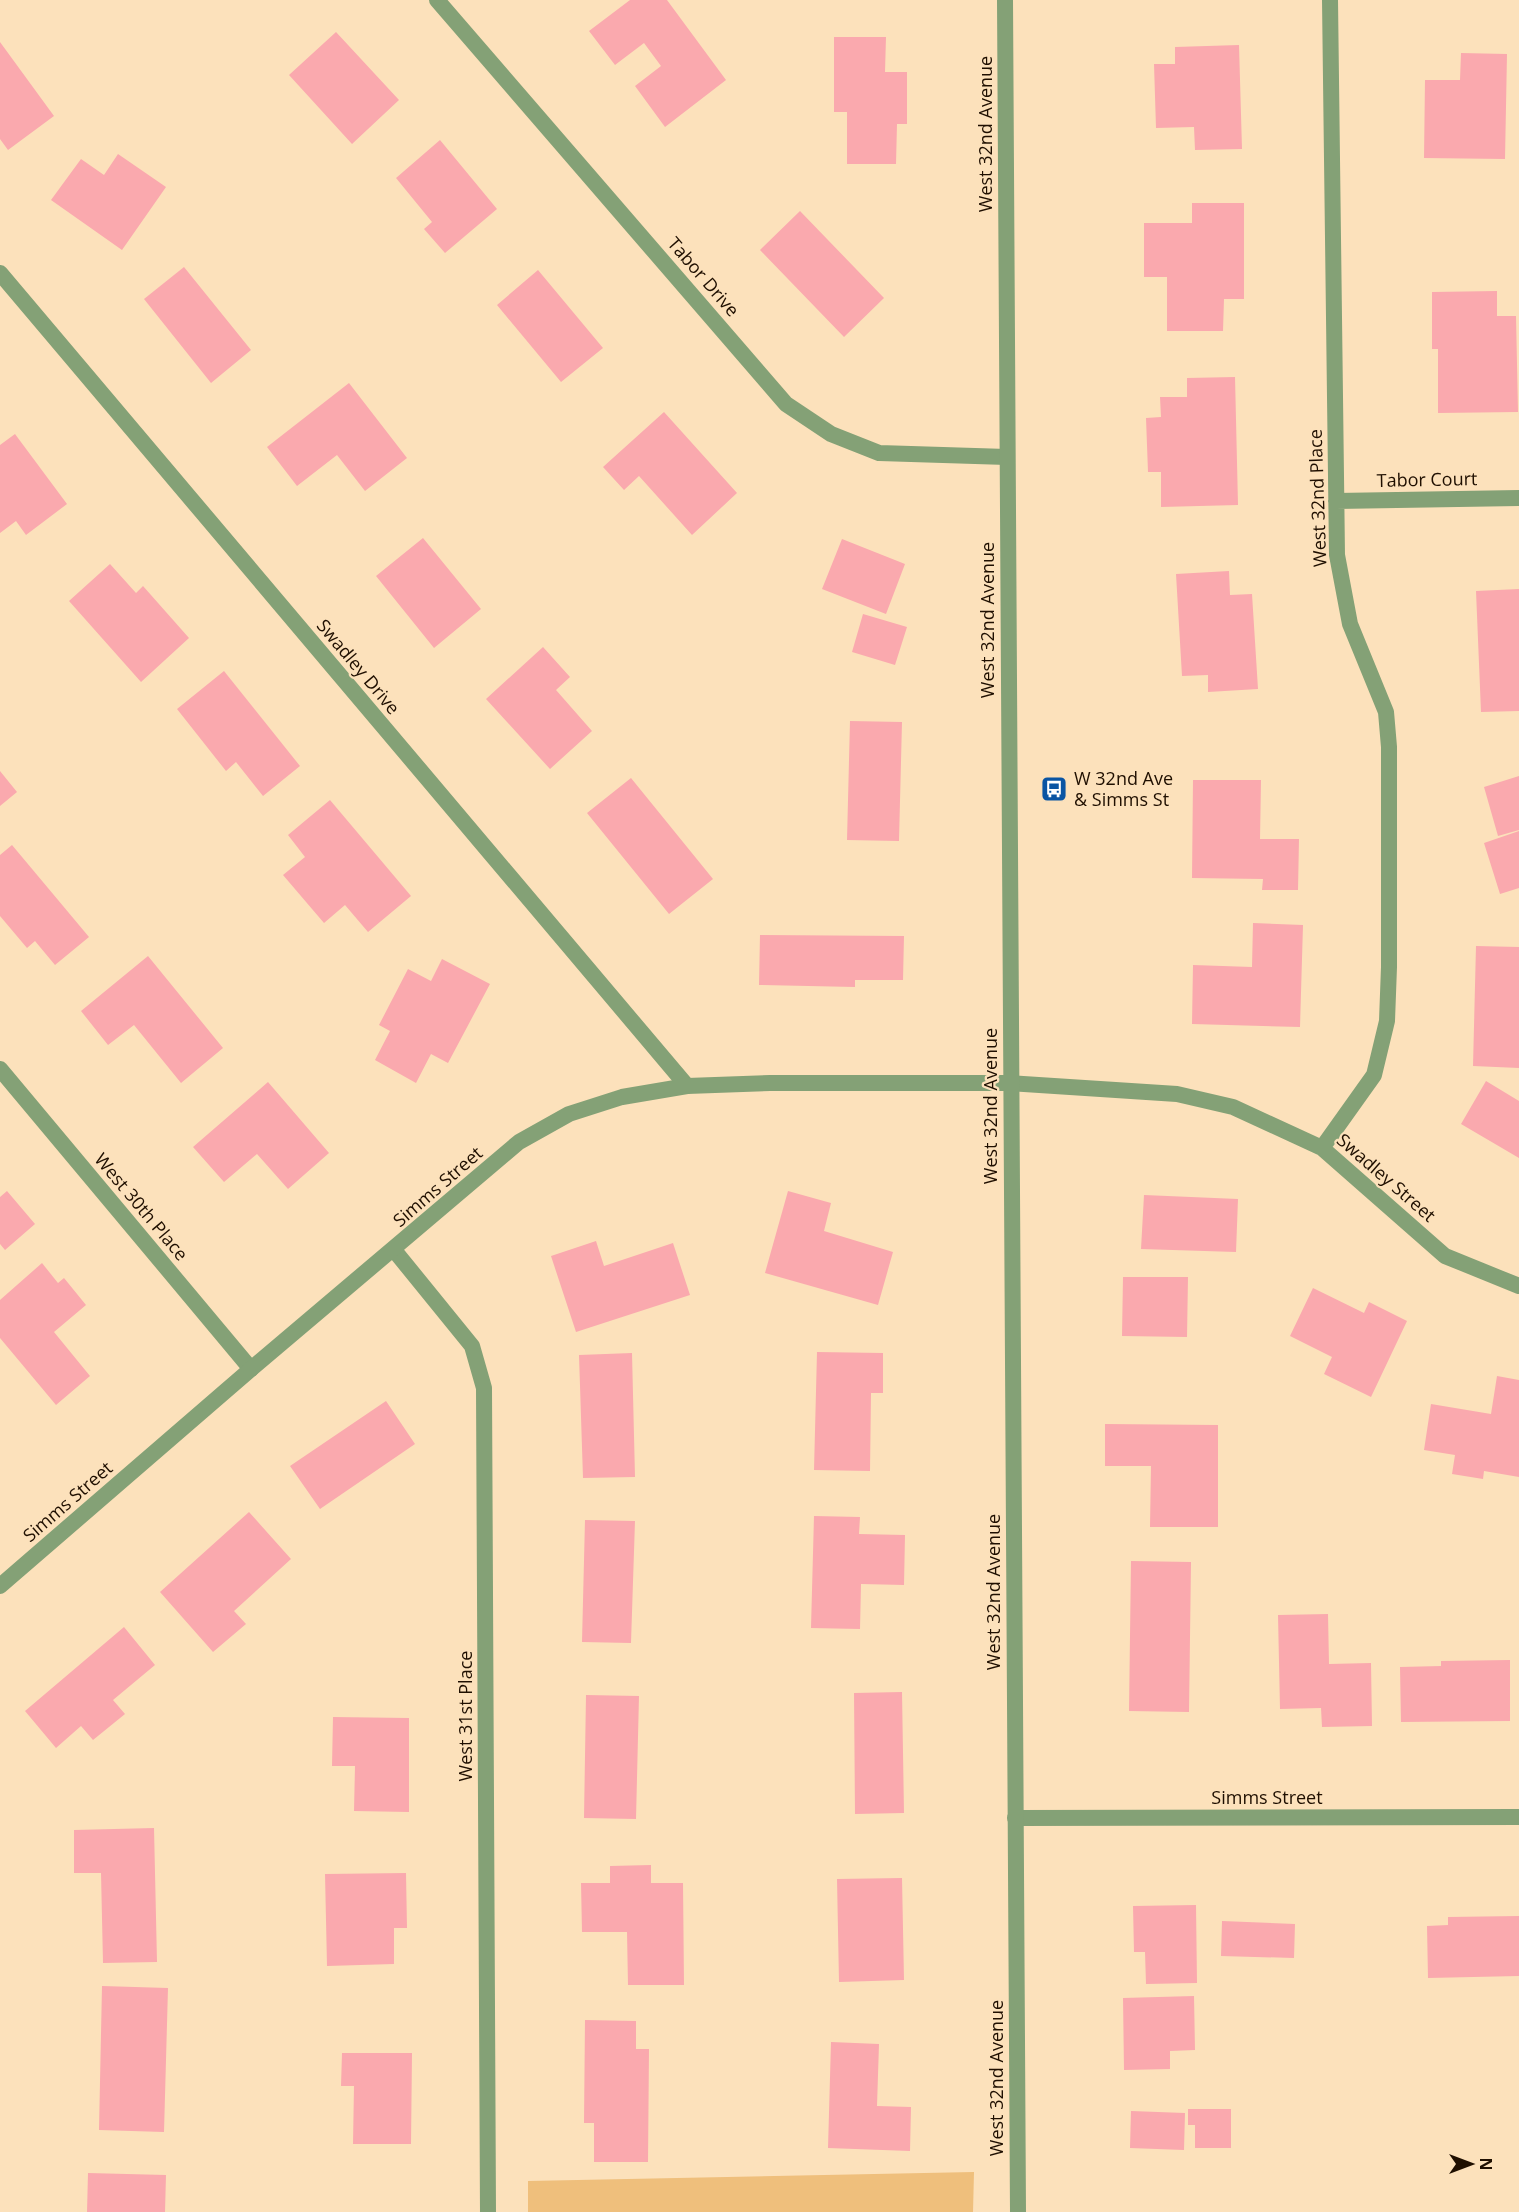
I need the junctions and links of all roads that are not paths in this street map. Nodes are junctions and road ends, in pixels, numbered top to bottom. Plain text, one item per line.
1 (437, 0) edge
2 (1005, 0) edge
3 (1330, 0) edge
4 (0, 273) edge
5 (1007, 457) junction
6 (1519, 498) edge
7 (1335, 501) junction
8 (0, 1069) edge
9 (1010, 1083) junction
10 (687, 1086) junction
11 (1323, 1148) junction
12 (394, 1250) junction
13 (1519, 1286) edge
14 (251, 1369) junction
15 (0, 1586) edge
16 (1519, 1817) edge
17 (1015, 1818) junction
18 (488, 2212) edge
19 (1018, 2212) edge

1 - 5 street, Tabor Drive
2 - 5 street, West 32nd Avenue
3 - 7 street, West 32nd Place
4 - 10 street, Swadley Drive
5 - 9 street, West 32nd Avenue
6 - 7 street, Tabor Court
7 - 11 street, West 32nd Place
8 - 14 street, West 30th Place
9 - 10 street, Simms Street
9 - 11 street, Swadley Street
9 - 17 street, West 32nd Avenue
10 - 12 street, Simms Street
11 - 13 street, Swadley Street
12 - 14 street, Simms Street
12 - 18 street, West 31st Place
14 - 15 street, Simms Street
16 - 17 street, Simms Street
17 - 19 street, West 32nd Avenue

